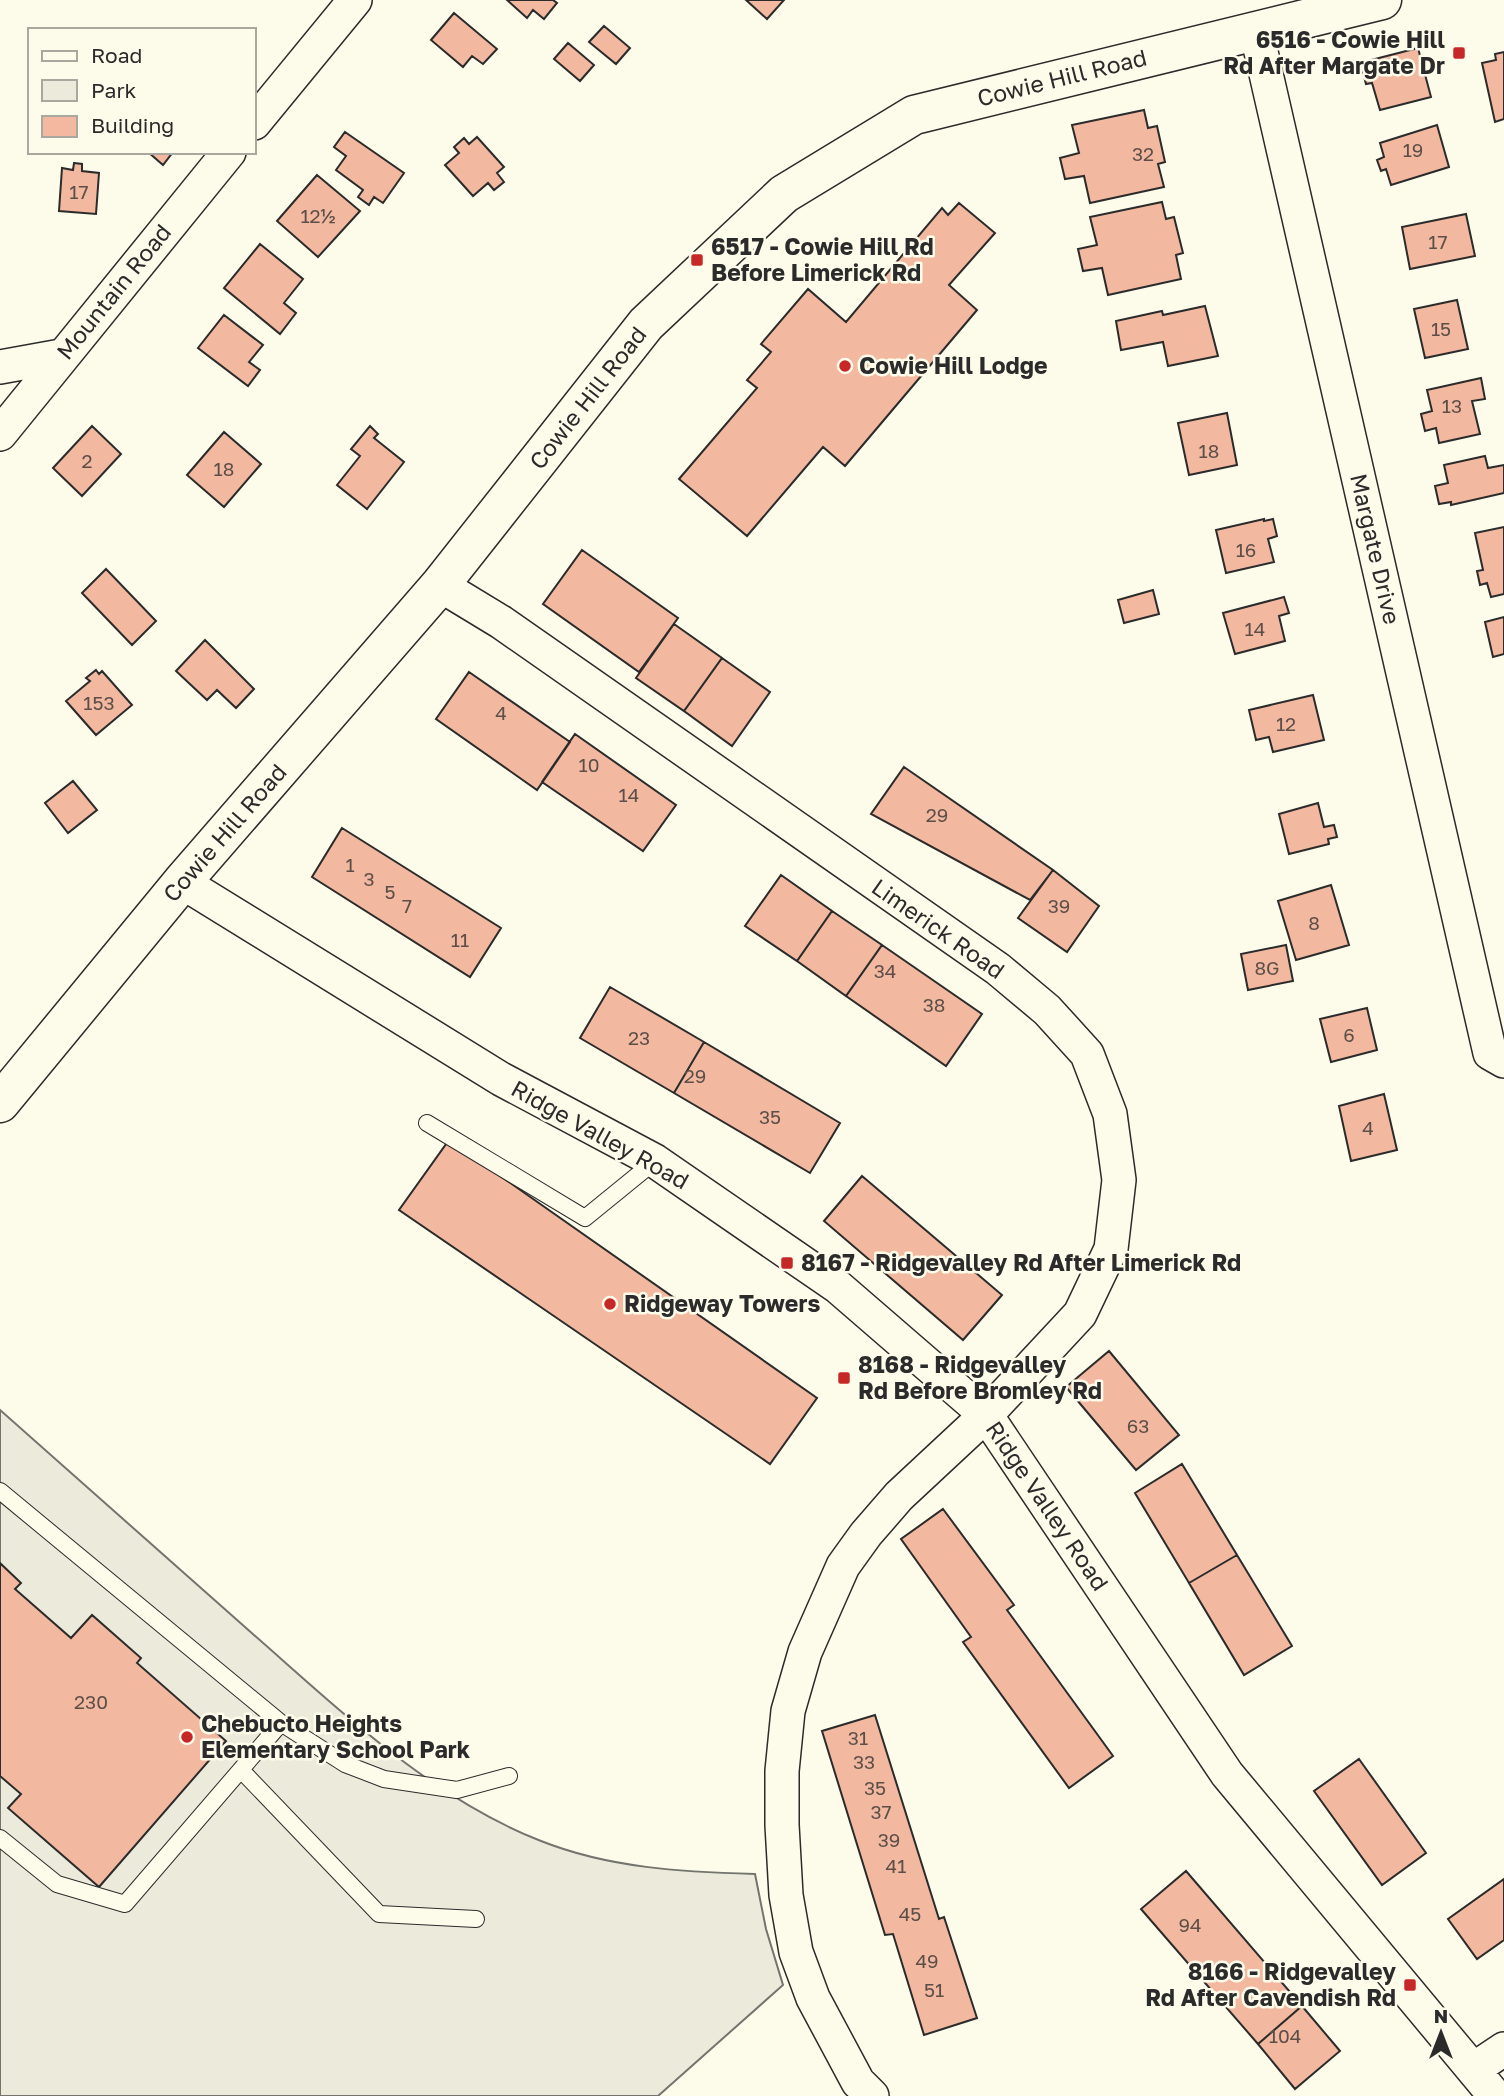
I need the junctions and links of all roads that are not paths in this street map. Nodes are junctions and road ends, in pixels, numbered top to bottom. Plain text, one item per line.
1 (355, 0) edge
2 (1382, 0) edge
3 (1256, 30) junction
4 (256, 121) edge
5 (227, 154) edge
6 (61, 356) junction
7 (0, 367) edge
8 (0, 434) edge
9 (440, 585) junction
10 (182, 881) junction
11 (1504, 1061) edge
12 (0, 1102) edge
13 (427, 1123) dead end
14 (655, 1161) junction
15 (986, 1415) junction
16 (0, 1491) edge
17 (281, 1723) junction
18 (242, 1771) junction
19 (509, 1776) dead end
20 (0, 1838) edge
21 (476, 1919) dead end
22 (1504, 2049) edge
23 (1474, 2069) junction
24 (872, 2096) edge
25 (1495, 2096) edge

1 - 4 street
2 - 3 street, Cowie Hill Road
3 - 9 street, Cowie Hill Road
3 - 11 street, Margate Drive
5 - 6 street, Mountain Road
6 - 7 street
6 - 8 street, Mountain Road
9 - 10 street, Cowie Hill Road
9 - 15 street, Limerick Road
10 - 12 street, Cowie Hill Road
10 - 14 street, Ridge Valley Road
13 - 14 lane
14 - 15 street, Ridge Valley Road
15 - 23 street, Ridge Valley Road
15 - 24 street, Limerick Road
16 - 17 lane
17 - 18 lane
17 - 19 lane
18 - 20 lane
18 - 21 lane
22 - 23 street
23 - 25 street, Ridge Valley Road

